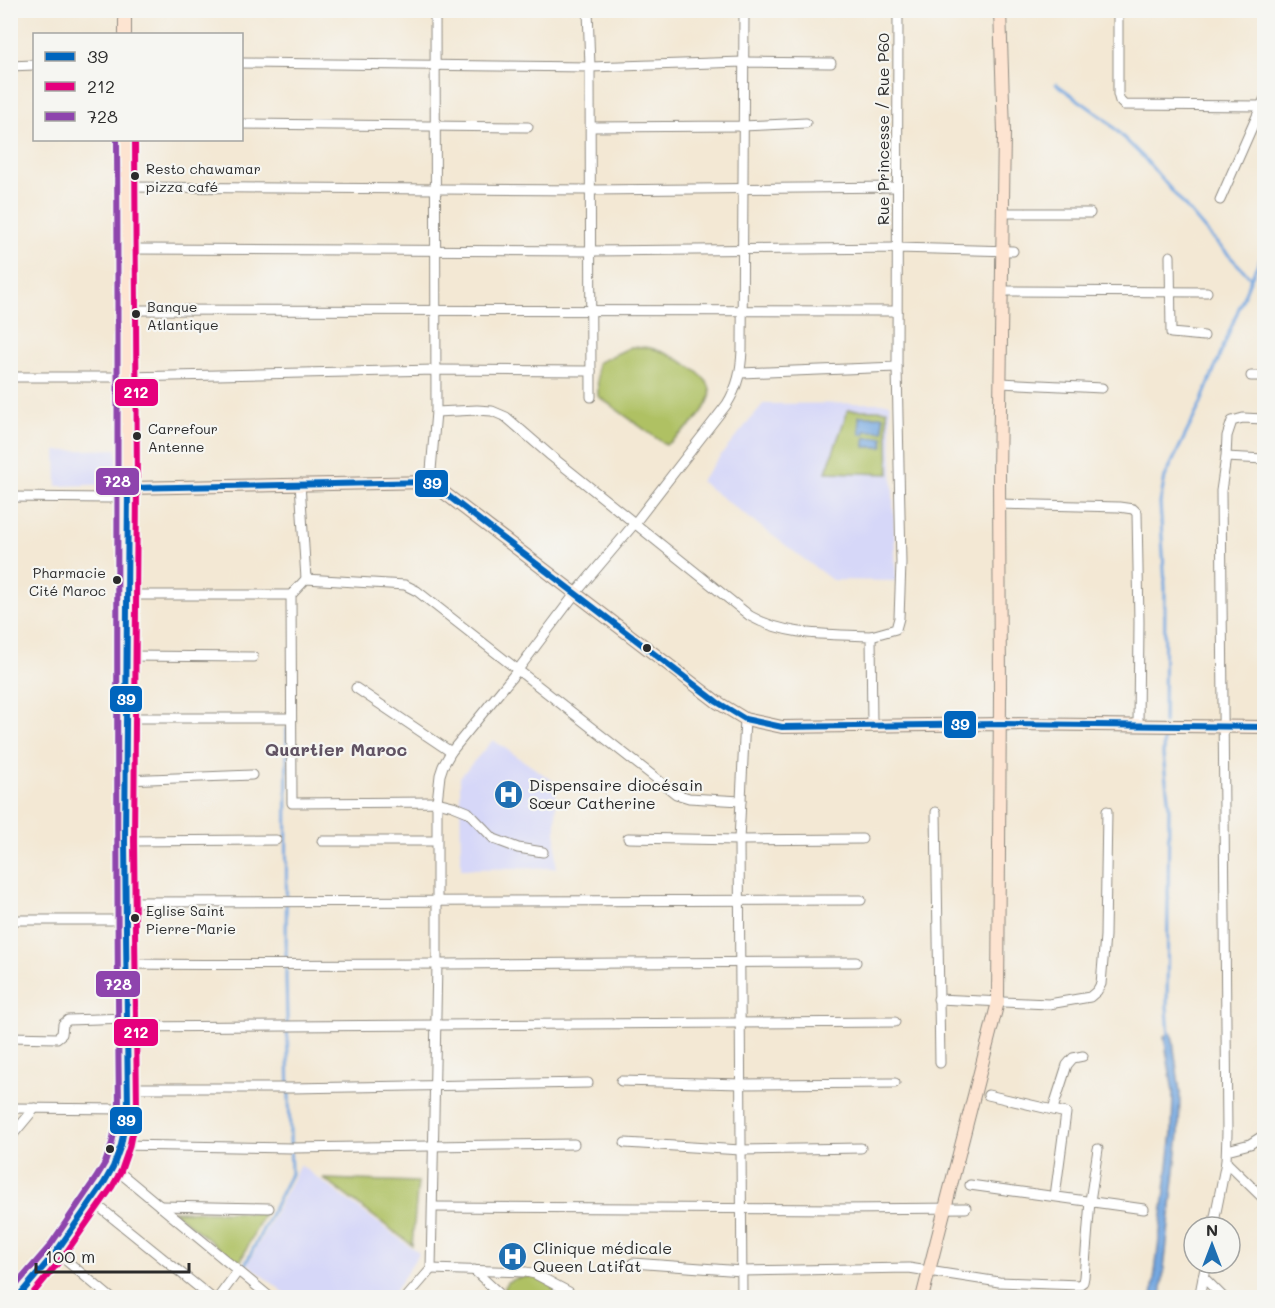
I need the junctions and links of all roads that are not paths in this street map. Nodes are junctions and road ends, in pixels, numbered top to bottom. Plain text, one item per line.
1 (125, 10) edge
2 (435, 10) edge
3 (588, 10) edge
4 (744, 10) edge
5 (898, 10) edge
6 (1000, 10) edge
7 (1118, 10) edge
8 (125, 33) edge
9 (743, 62) junction
10 (243, 63) edge
11 (831, 63) dead end
12 (33, 64) edge
13 (10, 66) edge
14 (434, 66) junction
15 (591, 67) junction
16 (1263, 103) edge
17 (806, 123) dead end
18 (243, 124) edge
19 (742, 126) junction
20 (434, 127) junction
21 (528, 127) dead end
22 (591, 127) junction
23 (126, 141) edge
24 (127, 187) junction
25 (897, 187) junction
26 (434, 188) junction
27 (742, 189) junction
28 (591, 190) junction
29 (1220, 201) dead end
30 (1004, 213) junction
31 (1090, 213) dead end
32 (897, 248) junction
33 (127, 249) junction
34 (436, 249) junction
35 (743, 250) junction
36 (591, 251) junction
37 (1008, 251) junction
38 (1170, 256) dead end
39 (1003, 291) junction
40 (1169, 292) junction
41 (1208, 292) dead end
42 (127, 310) junction
43 (436, 310) junction
44 (591, 310) junction
45 (742, 311) junction
46 (897, 311) junction
47 (1204, 336) dead end
48 (897, 367) junction
49 (435, 370) junction
50 (591, 371) junction
51 (741, 373) junction
52 (1251, 376) dead end
53 (1264, 376) edge
54 (10, 377) edge
55 (127, 377) junction
56 (1001, 382) junction
57 (1102, 388) dead end
58 (591, 397) dead end
59 (436, 412) junction
60 (1264, 418) edge
61 (1226, 457) junction
62 (1264, 459) edge
63 (430, 482) junction
64 (300, 483) junction
65 (128, 488) junction
66 (10, 497) edge
67 (999, 504) junction
68 (635, 523) junction
69 (306, 579) junction
70 (575, 594) junction
71 (127, 595) junction
72 (291, 595) junction
73 (871, 636) junction
74 (126, 656) junction
75 (253, 657) dead end
76 (517, 671) junction
77 (356, 688) dead end
78 (126, 718) junction
79 (291, 718) junction
80 (745, 719) junction
81 (1000, 724) junction
82 (872, 725) junction
83 (1138, 725) junction
84 (1224, 726) junction
85 (1264, 727) edge
86 (451, 752) junction
87 (252, 775) dead end
88 (125, 780) junction
89 (741, 801) junction
90 (437, 802) junction
91 (1107, 811) dead end
92 (936, 813) dead end
93 (628, 838) dead end
94 (862, 839) dead end
95 (276, 840) dead end
96 (739, 840) junction
97 (125, 841) junction
98 (322, 841) dead end
99 (436, 841) junction
100 (543, 852) dead end
101 (740, 900) junction
102 (861, 900) dead end
103 (436, 901) junction
104 (126, 902) junction
105 (10, 920) edge
106 (126, 920) junction
107 (741, 962) junction
108 (856, 962) dead end
109 (437, 963) junction
110 (127, 964) junction
111 (938, 999) junction
112 (998, 1002) junction
113 (128, 1022) junction
114 (896, 1022) dead end
115 (741, 1024) junction
116 (435, 1025) junction
117 (10, 1037) edge
118 (1083, 1056) dead end
119 (940, 1063) dead end
120 (621, 1081) dead end
121 (588, 1083) dead end
122 (895, 1083) dead end
123 (741, 1084) junction
124 (434, 1086) junction
125 (128, 1088) junction
126 (988, 1095) dead end
127 (10, 1108) edge
128 (35, 1108) junction
129 (128, 1109) junction
130 (1053, 1109) junction
131 (1264, 1135) edge
132 (10, 1138) edge
133 (625, 1143) dead end
134 (574, 1144) dead end
135 (121, 1145) junction
136 (433, 1148) junction
137 (861, 1148) dead end
138 (1098, 1149) dead end
139 (741, 1150) junction
140 (1227, 1150) junction
141 (1226, 1162) junction
142 (113, 1167) junction
143 (970, 1185) dead end
144 (1055, 1196) junction
145 (1264, 1199) edge
146 (92, 1201) junction
147 (1090, 1201) junction
148 (160, 1206) junction
149 (433, 1207) junction
150 (269, 1208) dead end
151 (945, 1208) junction
152 (966, 1208) dead end
153 (741, 1209) junction
154 (1144, 1209) dead end
155 (1215, 1215) edge
156 (56, 1252) junction
157 (633, 1263) dead end
158 (431, 1269) junction
159 (474, 1270) junction
160 (238, 1271) junction
161 (742, 1271) junction
162 (929, 1271) junction
163 (1203, 1276) joint
164 (570, 1296) edge
165 (407, 1297) edge
166 (17, 1298) edge
167 (111, 1298) edge
168 (212, 1298) edge
169 (218, 1298) edge
170 (271, 1298) edge
171 (504, 1298) edge
172 (742, 1298) edge
173 (922, 1298) edge
174 (1199, 1298) edge
175 (1224, 1298) edge

1 - 8 street
2 - 14 street
3 - 15 street
4 - 9 street
5 - 25 street, Rue Princesse / Rue P60
6 - 30 street
7 - 16 street
9 - 11 street
9 - 15 street
9 - 19 street
10 - 14 street
12 - 13 street
14 - 15 street
14 - 20 street
15 - 22 street
16 - 29 street
17 - 19 street
18 - 20 street
19 - 22 street
19 - 27 street
20 - 21 street
20 - 26 street
22 - 28 street
23 - 24 street
24 - 26 street
24 - 33 street
25 - 27 street
25 - 32 street, Rue Princesse / Rue P60
26 - 28 street
26 - 34 street
27 - 28 street
27 - 35 street
28 - 36 street
30 - 31 street
30 - 37 street
32 - 35 street
32 - 37 street
32 - 46 street, Rue Princesse / Rue P60
33 - 34 street
33 - 42 street
34 - 36 street
34 - 43 street
35 - 36 street
35 - 45 street
36 - 44 street
37 - 39 street
38 - 40 street
39 - 40 street
39 - 56 street
40 - 41 street
40 - 47 street
42 - 43 street
42 - 55 street
43 - 44 street
43 - 49 street
44 - 45 street
44 - 50 street
45 - 46 street
45 - 51 street
46 - 48 street, Rue Princesse / Rue P60
48 - 51 street
48 - 73 street, Rue Princesse / Rue P60
49 - 50 street
49 - 55 street
49 - 59 street
50 - 58 street
51 - 68 street
52 - 53 street
54 - 55 street
55 - 65 street
56 - 57 street
56 - 67 street
59 - 63 street
59 - 68 street
60 - 61 street
61 - 62 street
61 - 84 street
63 - 64 street
63 - 70 street
64 - 65 street
64 - 69 street
65 - 66 street
65 - 71 street
67 - 81 street
67 - 83 street
68 - 70 street
68 - 73 street
69 - 72 street
69 - 76 street
70 - 76 street
70 - 80 street
71 - 72 street
71 - 74 street
72 - 79 street
73 - 82 street
74 - 75 street
74 - 78 street
76 - 86 street
76 - 89 street
77 - 86 street
78 - 79 street
78 - 88 street
79 - 90 street
80 - 82 street
80 - 89 street
81 - 82 street
81 - 83 street
81 - 112 street
83 - 84 street
84 - 85 street
84 - 140 street
86 - 90 street
87 - 88 street
88 - 97 street
89 - 96 street
90 - 99 street
90 - 100 street
91 - 112 street
92 - 111 street
93 - 96 street
94 - 96 street
95 - 97 street
96 - 101 street
97 - 104 street
98 - 99 street
99 - 103 street
101 - 102 street
101 - 103 street
101 - 107 street
103 - 104 street
103 - 109 street
104 - 106 street
105 - 106 street
106 - 110 street
107 - 108 street
107 - 109 street
107 - 115 street
109 - 110 street
109 - 116 street
110 - 113 street
111 - 112 street
111 - 119 street
112 - 151 street
113 - 116 street
113 - 117 street
113 - 125 street
114 - 115 street
115 - 116 street
115 - 123 street
116 - 124 street
118 - 130 street
120 - 123 street
121 - 124 street
122 - 123 street
123 - 139 street
124 - 125 street
124 - 136 street
125 - 129 street
126 - 130 street
127 - 128 street
128 - 129 street
128 - 132 street
129 - 135 street
130 - 144 street
131 - 140 street
133 - 139 street
134 - 136 street
135 - 136 street
135 - 142 street
136 - 149 street
137 - 139 street
138 - 147 street
139 - 153 street
140 - 141 street
141 - 145 street
141 - 155 street
142 - 146 street
142 - 148 street
143 - 144 street
144 - 147 street
146 - 156 street
146 - 168 street
147 - 154 street
147 - 162 street
148 - 150 street
148 - 160 street
149 - 153 street
149 - 158 street
151 - 152 street
151 - 153 street
151 - 162 street
153 - 161 street
156 - 166 street
156 - 167 street
157 - 161 street
158 - 159 street
158 - 165 street
159 - 164 street
159 - 171 street
160 - 169 street
160 - 170 street
161 - 162 street
161 - 172 street
162 - 173 street
163 - 174 street
163 - 175 street

